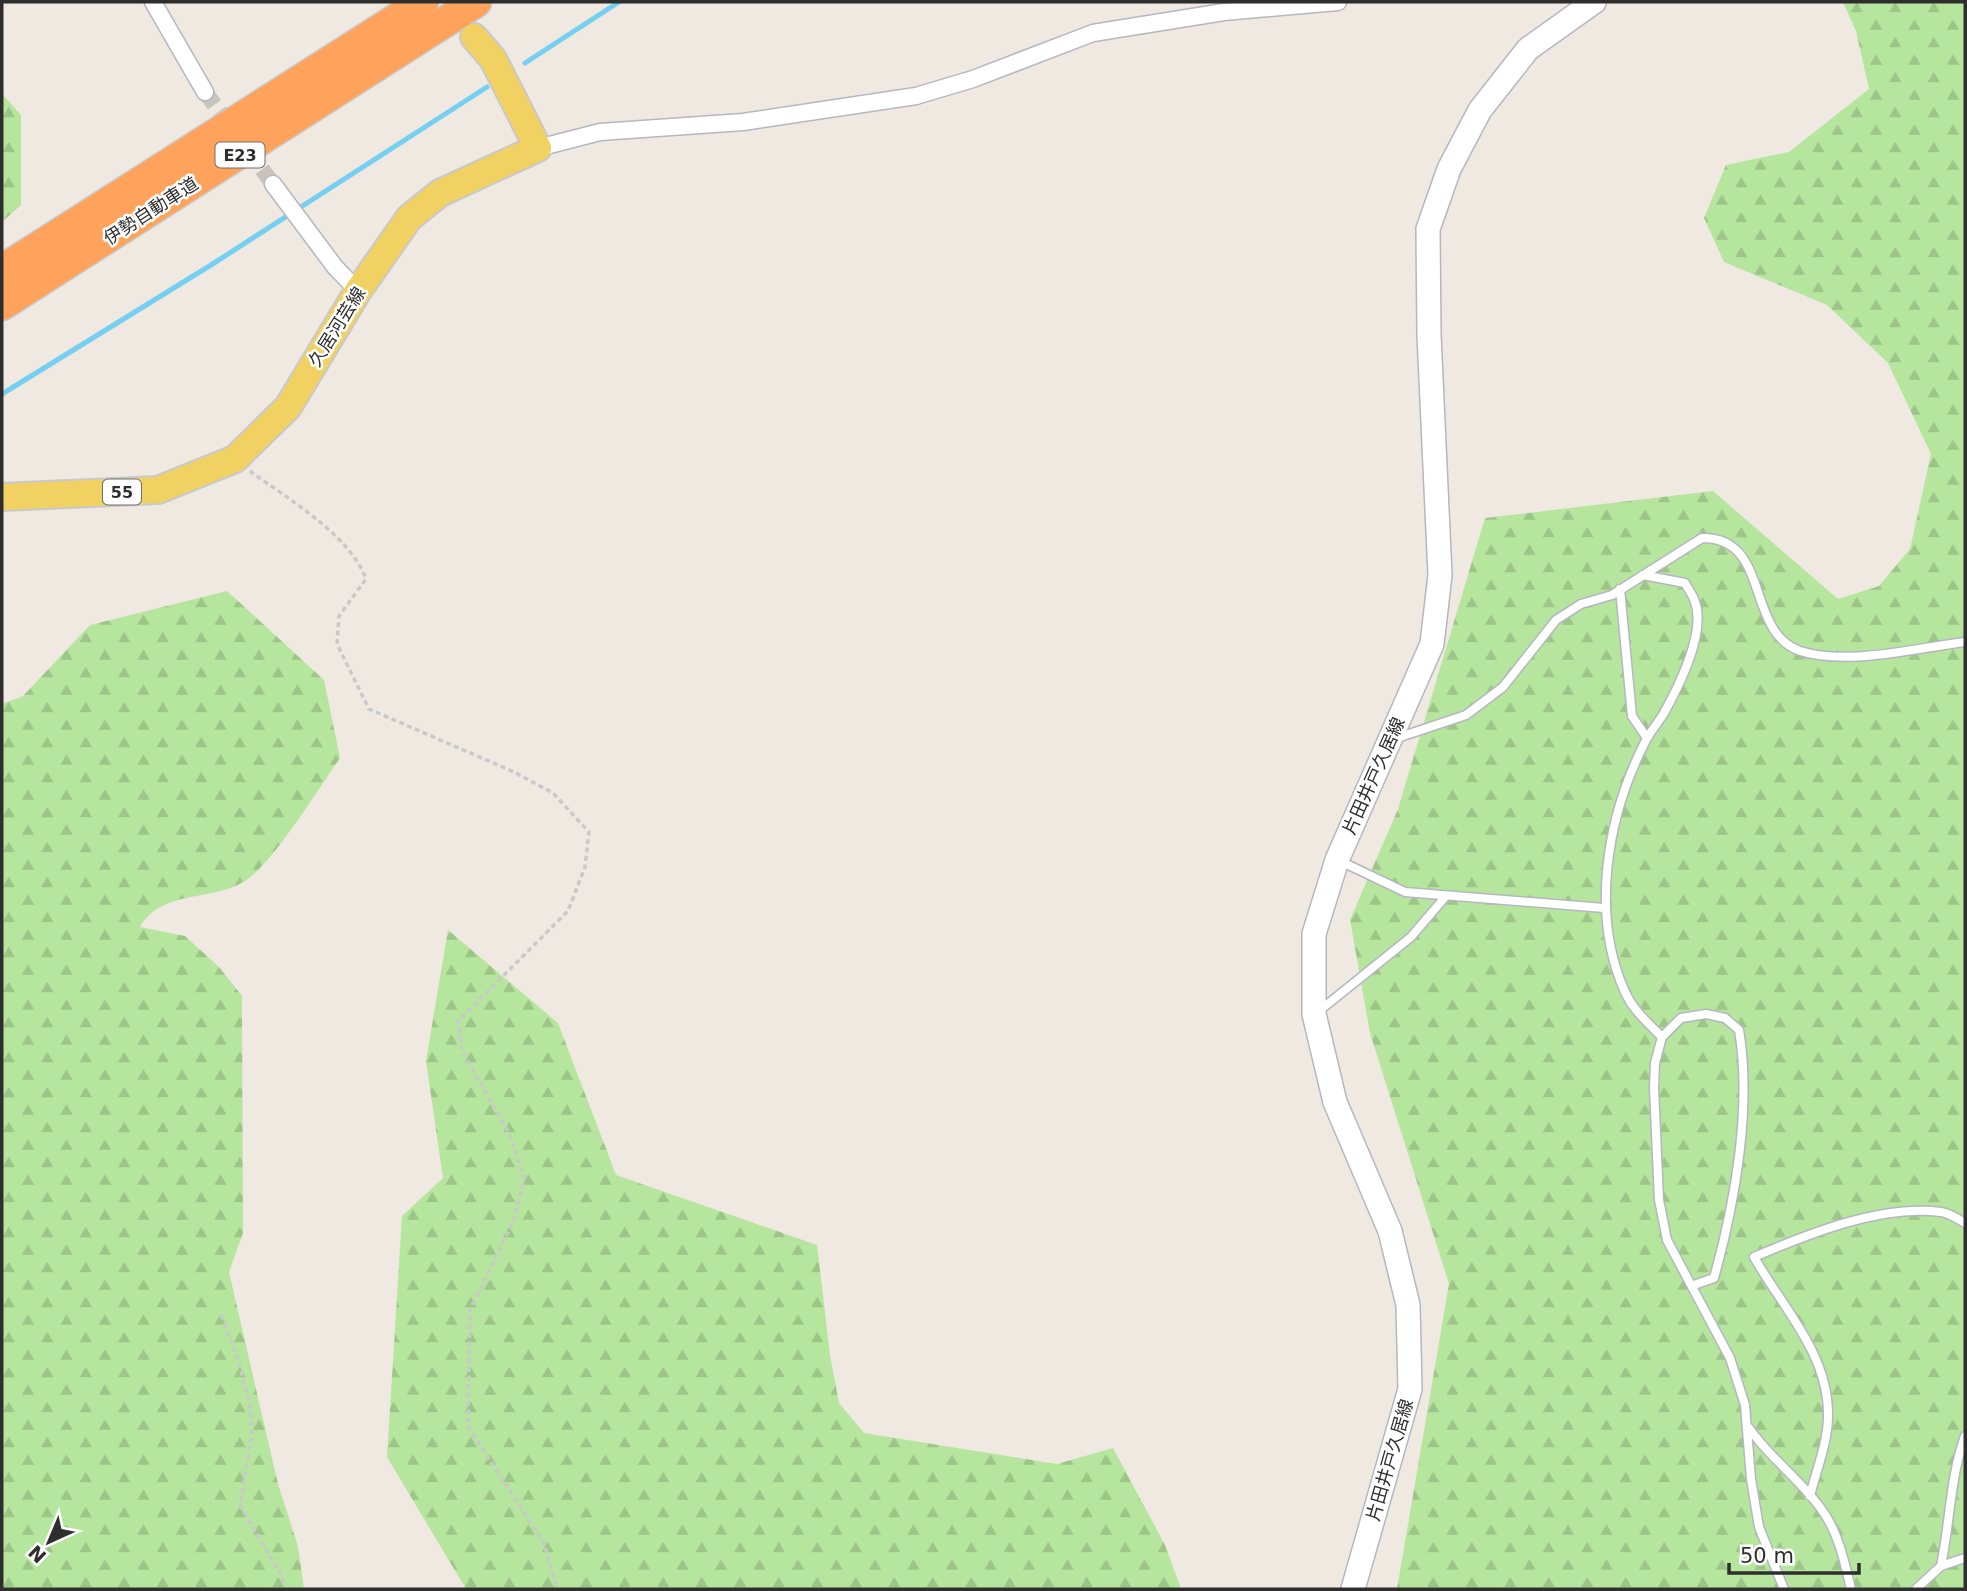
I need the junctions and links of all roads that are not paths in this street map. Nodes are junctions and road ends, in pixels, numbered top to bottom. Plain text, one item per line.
1 (153, 2) edge
2 (423, 2) edge
3 (476, 2) edge
4 (1338, 2) edge
5 (1594, 2) edge
6 (474, 37) dead end
7 (205, 92) tunnel mouth
8 (538, 148) junction
9 (273, 184) tunnel mouth
10 (2, 270) edge
11 (358, 291) junction
12 (2, 305) edge
13 (2, 497) edge
14 (1643, 575) junction
15 (1620, 589) junction
16 (1965, 642) edge
17 (1647, 738) junction
18 (1389, 740) junction
19 (1337, 860) junction
20 (1446, 896) junction
21 (1604, 908) junction
22 (1314, 1014) junction
23 (1662, 1037) junction
24 (1965, 1223) edge
25 (1694, 1285) junction
26 (1748, 1425) junction
27 (1965, 1436) edge
28 (1810, 1496) junction
29 (1965, 1558) edge
30 (1941, 1566) junction
31 (1353, 1589) edge
32 (1784, 1589) edge
33 (1852, 1589) edge
34 (1916, 1589) edge

1 - 7 street
2 - 10 highway, 伊勢自動車道 / E23
3 - 12 highway, 伊勢自動車道 / E23
4 - 8 street
5 - 18 main road, 片田井戸久居線
6 - 8 main road
8 - 11 main road, 久居河芸線 / 55
9 - 11 street
11 - 13 main road, 久居河芸線 / 55
14 - 15 lane
14 - 16 lane
14 - 17 lane
15 - 17 lane
15 - 18 lane
17 - 21 lane
18 - 19 main road, 片田井戸久居線
19 - 20 lane
19 - 22 main road, 片田井戸久居線
20 - 21 lane
20 - 22 lane
21 - 23 lane
22 - 31 main road, 片田井戸久居線
23 - 25 lane
23 - 25 lane
24 - 28 lane
25 - 26 lane
26 - 28 lane
26 - 32 lane
27 - 30 lane
28 - 33 lane
29 - 30 lane
30 - 34 lane

